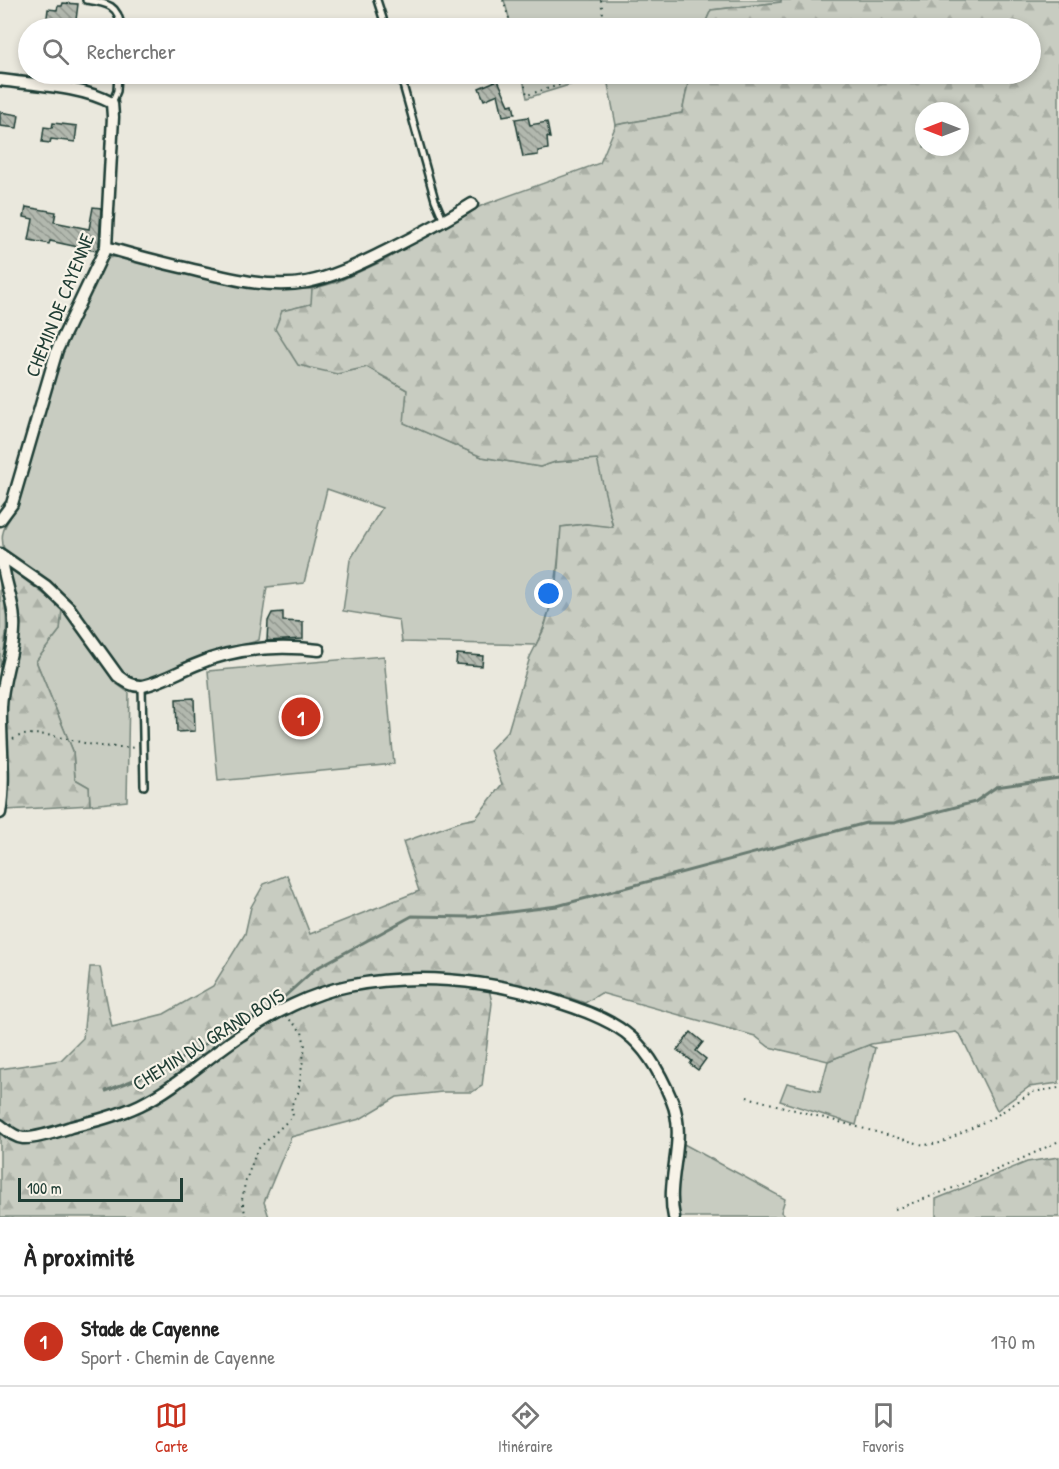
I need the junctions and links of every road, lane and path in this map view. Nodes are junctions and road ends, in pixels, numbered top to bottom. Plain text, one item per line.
1 (86, 0) edge
2 (377, 0) edge
3 (503, 0) edge
4 (601, 0) edge
5 (119, 18) edge
6 (383, 18) edge
7 (509, 18) edge
8 (604, 18) edge
9 (0, 80) edge
10 (18, 82) edge
11 (31, 84) edge
12 (117, 84) edge
13 (403, 84) edge
14 (524, 84) edge
15 (563, 84) edge
16 (112, 103) junction
17 (472, 204) dead end
18 (444, 222) junction
19 (106, 247) junction
20 (0, 520) edge
21 (1, 555) edge
22 (319, 650) dead end
23 (142, 686) junction
24 (143, 748) junction
25 (2, 750) junction
26 (144, 786) dead end
27 (0, 813) edge
28 (285, 1009) junction
29 (1059, 1088) edge
30 (747, 1097) dead end
31 (0, 1125) edge
32 (1059, 1141) edge
33 (896, 1209) dead end
34 (246, 1217) edge
35 (674, 1217) edge

1 - 5 lane
2 - 6 lane
3 - 7 path
4 - 8 path
9 - 10 street
11 - 16 street
12 - 16 lane
13 - 18 lane
14 - 15 path
16 - 19 street, CHEMIN DE CAYENNE
17 - 18 street
18 - 19 street
19 - 20 street, CHEMIN DE CAYENNE
21 - 23 street
21 - 25 street
22 - 23 street
23 - 24 lane
24 - 25 path
24 - 26 lane
25 - 27 street
28 - 31 street, CHEMIN DU GRAND BOIS
28 - 34 path
28 - 35 street, CHEMIN DU GRAND BOIS
29 - 30 path
32 - 33 path

